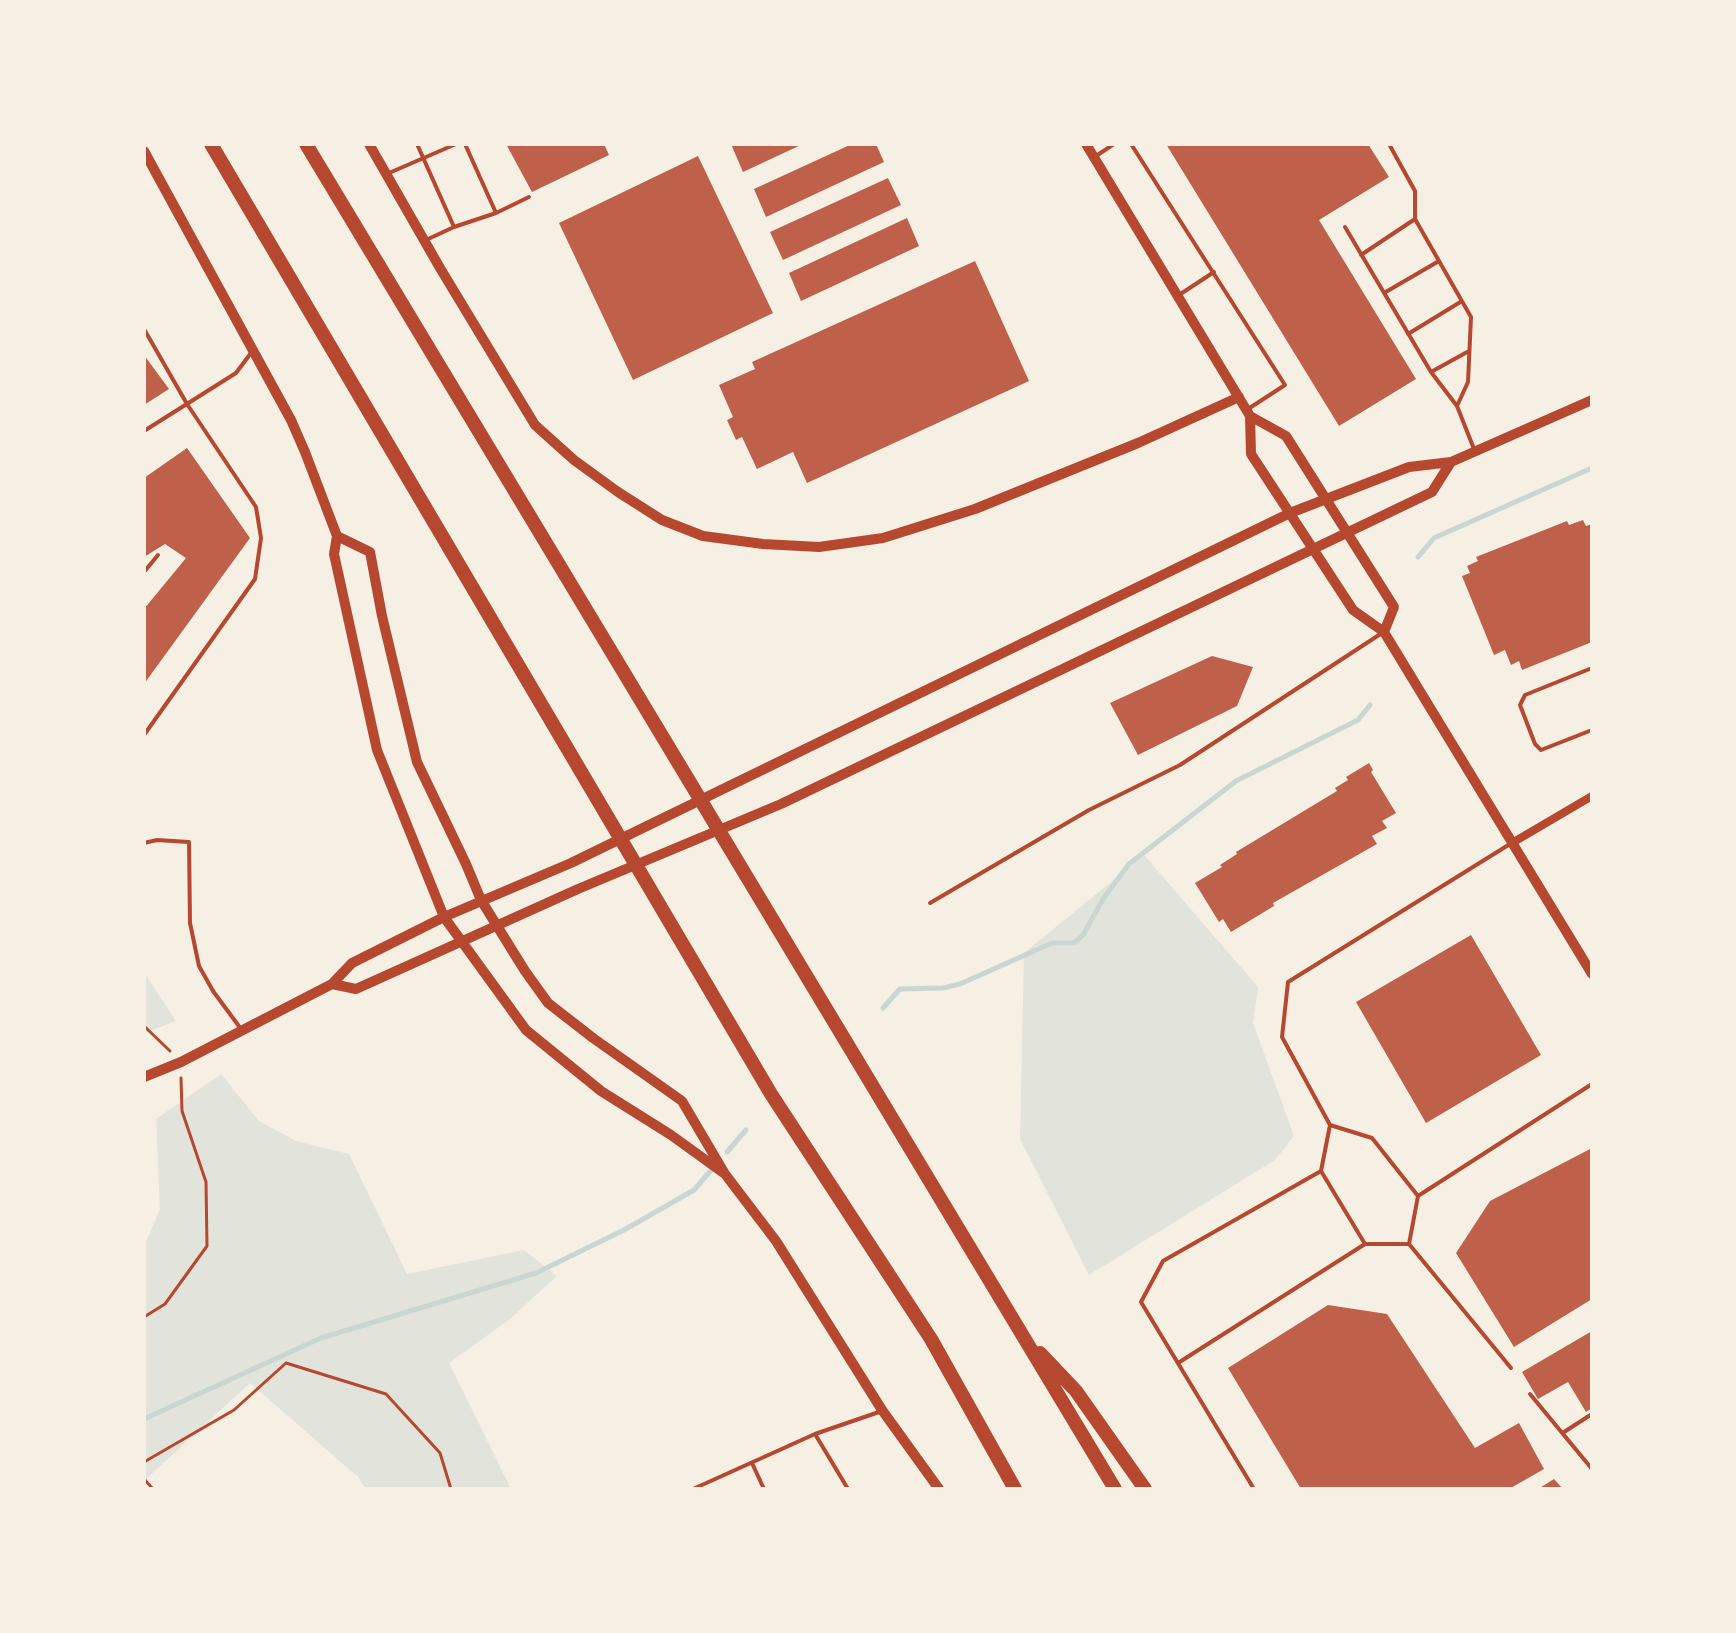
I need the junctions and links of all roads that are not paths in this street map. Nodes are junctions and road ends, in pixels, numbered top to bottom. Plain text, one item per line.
1 (211, 144) edge
2 (306, 144) edge
3 (369, 144) edge
4 (417, 144) edge
5 (456, 144) edge
6 (465, 144) edge
7 (1086, 144) edge
8 (1114, 144) edge
9 (1131, 144) edge
10 (1389, 144) edge
11 (144, 151) edge
12 (1094, 157) junction
13 (423, 159) junction
14 (386, 174) junction
15 (529, 197) dead end
16 (496, 213) junction
17 (1415, 219) junction
18 (454, 227) junction
19 (1345, 227) dead end
20 (424, 241) junction
21 (1361, 255) junction
22 (1439, 261) junction
23 (1214, 272) junction
24 (1384, 293) junction
25 (1178, 296) junction
26 (1462, 301) junction
27 (144, 329) edge
28 (1408, 334) junction
29 (1469, 351) junction
30 (253, 352) junction
31 (1431, 372) junction
32 (1239, 397) junction
33 (1592, 400) edge
34 (187, 404) junction
35 (1457, 406) junction
36 (1248, 413) junction
37 (144, 431) edge
38 (1475, 452) junction
39 (1451, 462) junction
40 (1324, 500) junction
41 (1290, 513) junction
42 (1347, 533) junction
43 (337, 536) junction
44 (1313, 549) junction
45 (158, 555) dead end
46 (144, 572) edge
47 (1384, 632) junction
48 (1592, 668) edge
49 (1592, 730) edge
50 (144, 735) edge
51 (1592, 796) edge
52 (144, 843) edge
53 (1512, 843) junction
54 (481, 900) junction
55 (930, 903) dead end
56 (444, 917) junction
57 (497, 926) junction
58 (462, 941) junction
59 (1592, 974) edge
60 (332, 984) junction
61 (242, 1031) junction
62 (144, 1077) edge
63 (1592, 1084) edge
64 (1330, 1125) junction
65 (1321, 1171) junction
66 (725, 1174) junction
67 (1418, 1196) junction
68 (1365, 1244) junction
69 (1409, 1244) junction
70 (1023, 1335) junction
71 (1178, 1363) junction
72 (1511, 1368) dead end
73 (1530, 1394) dead end
74 (882, 1410) junction
75 (1592, 1414) edge
76 (1564, 1432) junction
77 (815, 1434) junction
78 (752, 1463) junction
79 (1592, 1469) edge
80 (693, 1489) edge
81 (764, 1489) edge
82 (848, 1489) edge
83 (939, 1489) edge
84 (1015, 1489) edge
85 (1115, 1489) edge
86 (1145, 1489) edge
87 (1254, 1489) edge

1 - 84 highway
2 - 70 highway
3 - 14 street
4 - 13 lane
5 - 13 lane
6 - 16 lane
7 - 12 street
8 - 12 lane
9 - 23 lane
10 - 17 lane
11 - 30 street
12 - 25 street
13 - 14 lane
13 - 18 lane
14 - 20 street
15 - 16 lane
16 - 18 lane
17 - 21 lane
17 - 22 lane
18 - 20 lane
19 - 21 lane
20 - 32 street
21 - 24 lane
22 - 24 lane
22 - 26 lane
23 - 25 lane
23 - 36 lane
24 - 28 lane
25 - 32 street
26 - 28 lane
26 - 29 lane
27 - 34 lane
28 - 31 lane
29 - 31 lane
29 - 35 lane
30 - 34 lane
30 - 43 street
31 - 35 lane
32 - 36 street
33 - 38 street
34 - 37 lane
34 - 50 lane
35 - 38 lane
36 - 40 street
36 - 41 street
38 - 39 street
39 - 40 street
39 - 42 street
40 - 41 street
40 - 42 street
41 - 44 street
41 - 54 street
42 - 44 street
42 - 47 street
43 - 54 street
43 - 56 street
44 - 47 street
44 - 57 street
45 - 46 lane
47 - 53 street
47 - 55 lane
48 - 49 lane
51 - 53 street
52 - 61 lane
53 - 59 street
53 - 64 lane
54 - 56 street
54 - 57 street
56 - 58 street
56 - 60 street
57 - 58 street
57 - 66 street
58 - 60 street
58 - 66 street
60 - 61 street
61 - 62 street
63 - 67 lane
64 - 65 lane
64 - 67 lane
65 - 68 lane
65 - 71 lane
66 - 74 street
67 - 69 lane
68 - 69 lane
68 - 71 lane
69 - 72 lane
70 - 85 highway
70 - 86 highway
71 - 87 lane
73 - 76 lane
74 - 77 lane
74 - 83 street
75 - 76 lane
76 - 79 lane
77 - 78 lane
77 - 82 lane
78 - 80 lane
78 - 81 lane

